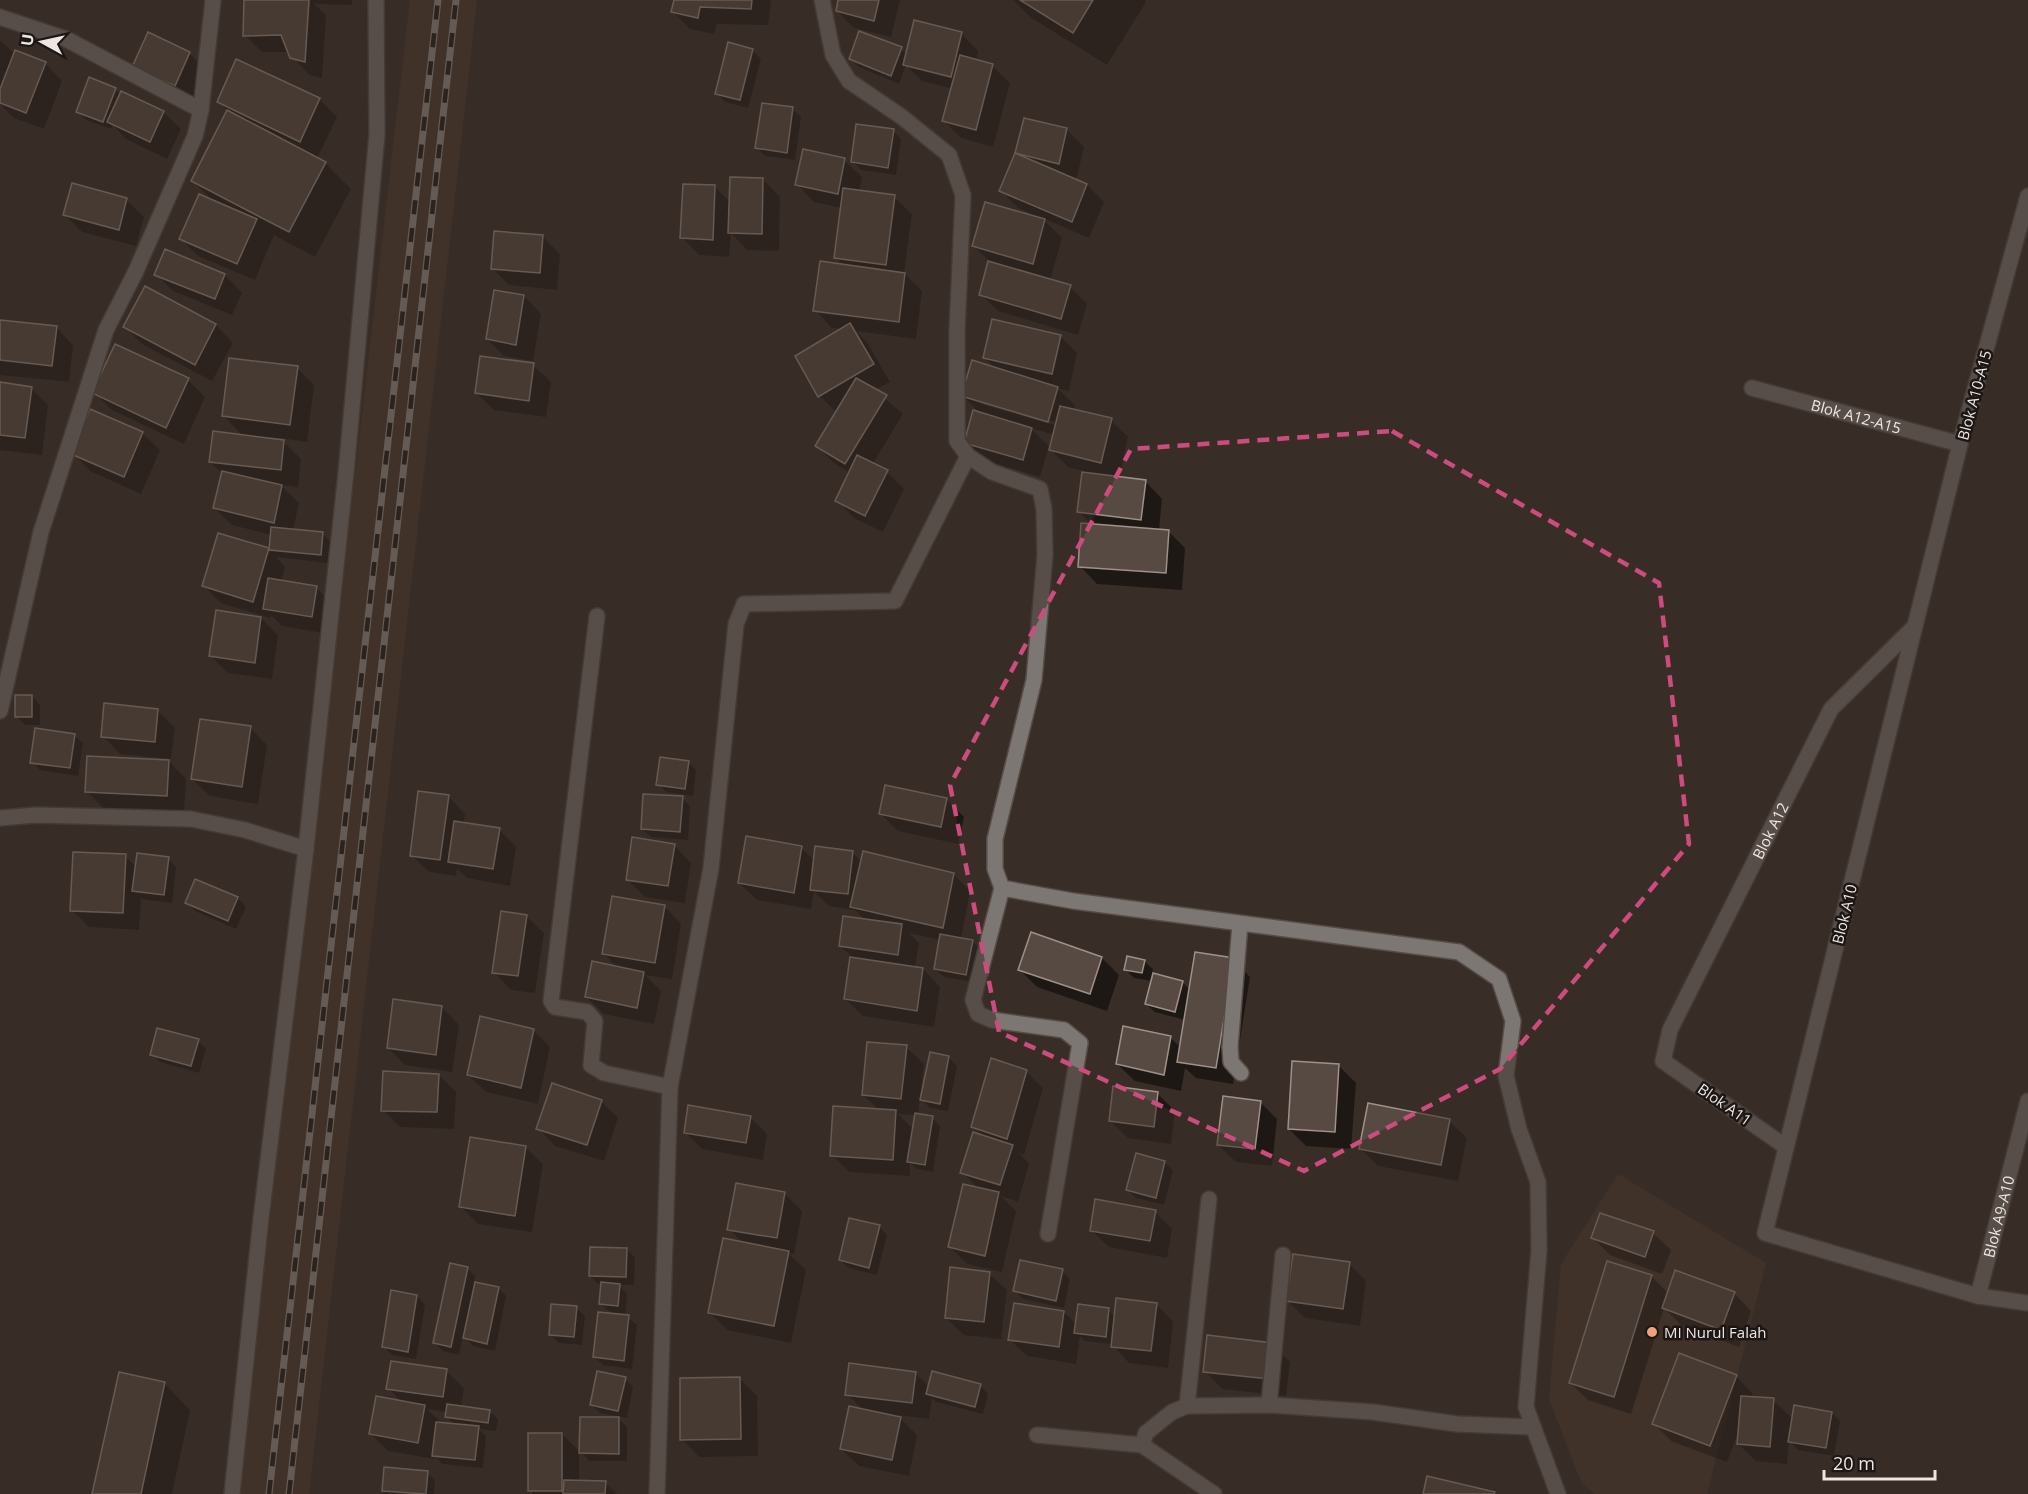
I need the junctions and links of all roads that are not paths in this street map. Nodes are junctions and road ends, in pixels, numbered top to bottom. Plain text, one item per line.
1 (213, 0) edge
2 (376, 0) edge
3 (822, 0) edge
4 (0, 17) edge
5 (201, 110) junction
6 (2028, 196) edge
7 (1752, 388) dead end
8 (1960, 444) junction
9 (968, 456) junction
10 (1924, 596) joint
11 (597, 616) dead end
12 (1915, 626) junction
13 (0, 711) edge
14 (0, 818) edge
15 (306, 849) junction
16 (1002, 888) junction
17 (1240, 924) junction
18 (1664, 1061) joint
19 (1241, 1073) dead end
20 (670, 1088) junction
21 (2028, 1101) edge
22 (1786, 1147) junction
23 (1209, 1199) dead end
24 (1048, 1234) dead end
25 (1283, 1255) dead end
26 (1978, 1296) junction
27 (2028, 1303) edge
28 (1269, 1405) junction
29 (1187, 1406) junction
30 (1533, 1427) junction
31 (1037, 1435) dead end
32 (1142, 1445) junction
33 (232, 1494) edge
34 (657, 1494) edge
35 (1214, 1494) edge
36 (1558, 1494) edge

1 - 5 street
2 - 15 street
3 - 9 street
4 - 5 street
5 - 13 street
6 - 8 street, Blok A10-A15
7 - 8 street, Blok A12-A15
8 - 10 street, Blok A10-A15
9 - 16 street
9 - 20 street
10 - 12 street, Blok A10
11 - 20 street
12 - 18 street, Blok A12
12 - 22 street, Blok A10
14 - 15 street
15 - 33 street
16 - 17 street
16 - 24 street
17 - 19 street
17 - 30 street
18 - 22 street, Blok A11
20 - 34 street
21 - 26 street, Blok A9-A10
22 - 26 street, Blok A10
23 - 29 street
25 - 28 street
26 - 27 street
28 - 29 street
28 - 30 street
29 - 32 street
30 - 36 street
31 - 32 street
32 - 35 street

